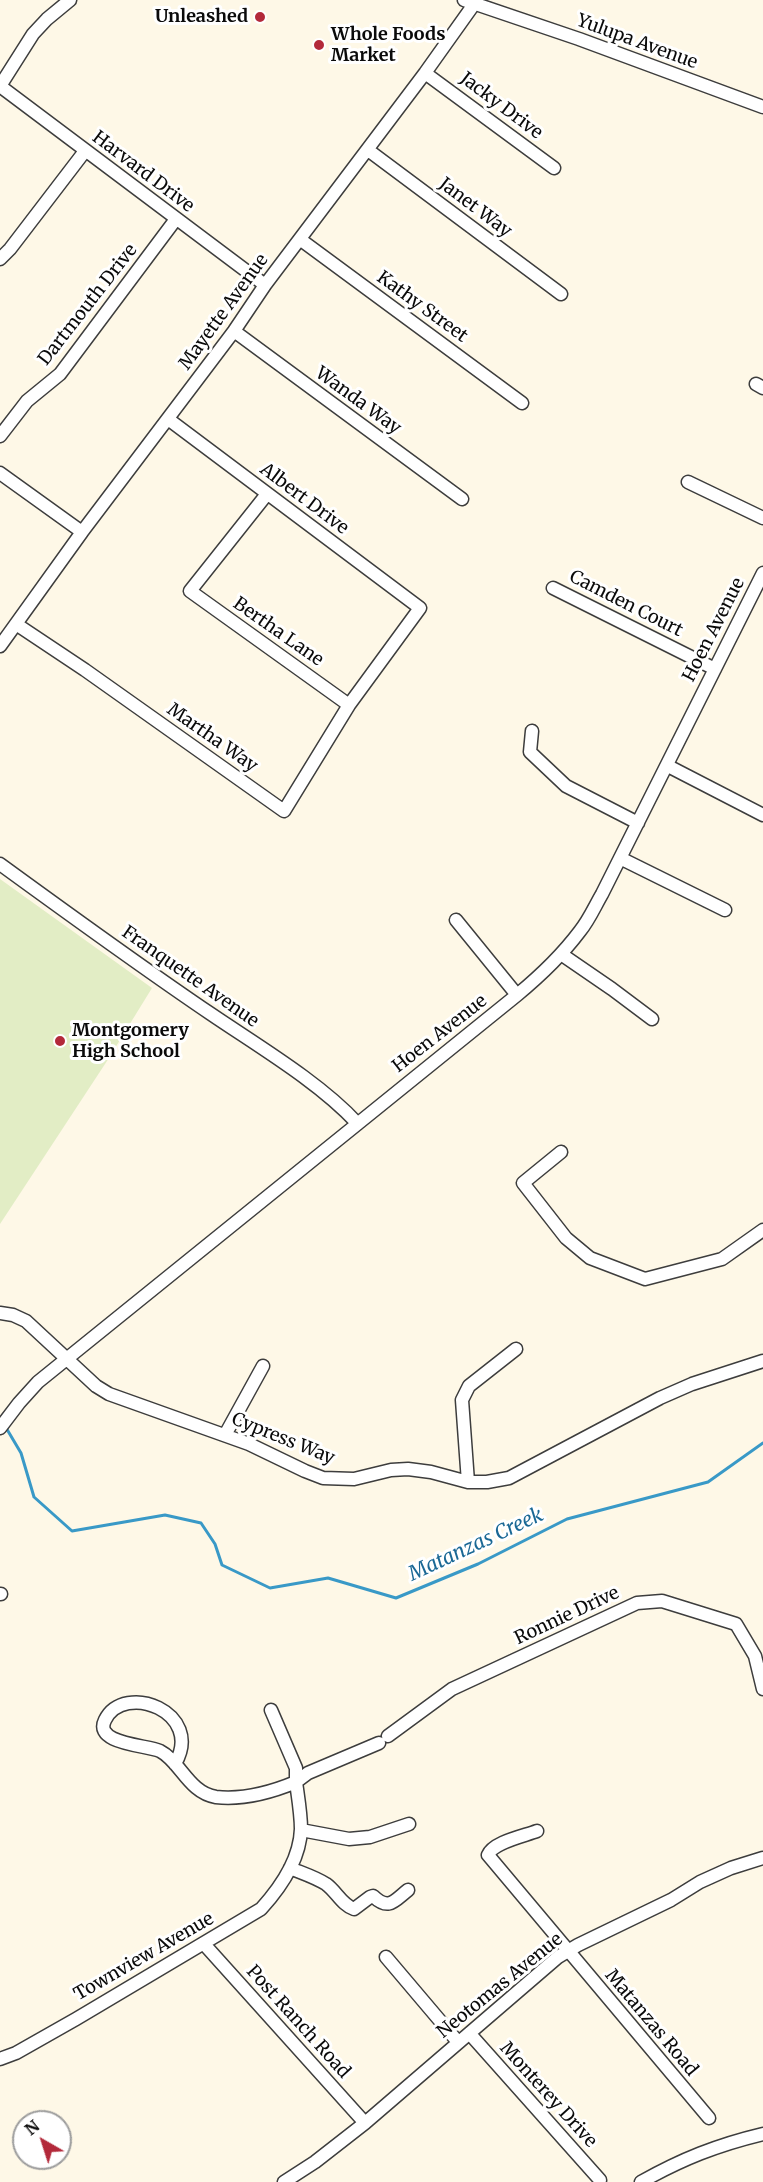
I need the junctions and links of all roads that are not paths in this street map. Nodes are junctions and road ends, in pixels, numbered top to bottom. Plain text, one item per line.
1 (70, 0) edge
2 (472, 1) edge
3 (425, 73) junction
4 (0, 86) edge
5 (763, 107) edge
6 (368, 150) junction
7 (86, 151) junction
8 (554, 168) dead end
9 (176, 219) junction
10 (301, 240) junction
11 (0, 259) edge
12 (265, 285) junction
13 (561, 294) dead end
14 (234, 331) junction
15 (522, 403) dead end
16 (168, 419) junction
17 (0, 436) edge
18 (0, 473) edge
19 (688, 482) dead end
20 (267, 494) junction
21 (462, 499) dead end
22 (763, 518) edge
23 (82, 532) junction
24 (763, 573) edge
25 (553, 588) dead end
26 (16, 624) junction
27 (0, 646) edge
28 (715, 669) junction
29 (349, 705) junction
30 (532, 731) dead end
31 (668, 766) junction
32 (763, 815) edge
33 (638, 823) junction
34 (620, 858) junction
35 (0, 864) edge
36 (725, 910) dead end
37 (456, 920) dead end
38 (561, 954) junction
39 (517, 995) junction
40 (652, 1019) dead end
41 (357, 1123) junction
42 (561, 1152) dead end
43 (763, 1230) edge
44 (0, 1313) edge
45 (516, 1349) dead end
46 (68, 1358) junction
47 (763, 1361) edge
48 (263, 1366) dead end
49 (0, 1428) edge
50 (225, 1435) junction
51 (468, 1482) junction
52 (763, 1689) edge
53 (271, 1710) dead end
54 (174, 1764) junction
55 (296, 1782) junction
56 (409, 1824) dead end
57 (301, 1830) junction
58 (537, 1832) dead end
59 (763, 1858) edge
60 (290, 1868) junction
61 (408, 1890) dead end
62 (204, 1944) junction
63 (568, 1950) junction
64 (386, 1957) dead end
65 (470, 2034) junction
66 (458, 2043) junction
67 (0, 2059) edge
68 (708, 2118) dead end
69 (365, 2123) junction
70 (763, 2134) edge
71 (600, 2180) dead end
72 (284, 2182) edge
73 (641, 2182) edge

1 - 4 street
2 - 3 street, Mayette Avenue
2 - 5 street, Yulupa Avenue
3 - 6 street, Mayette Avenue
3 - 8 street, Jacky Drive
4 - 7 street, Harvard Drive
6 - 10 street, Mayette Avenue
6 - 13 street, Janet Way
7 - 9 street, Harvard Drive
7 - 11 street
9 - 12 street, Harvard Drive
9 - 17 street, Dartmouth Drive
10 - 12 street, Mayette Avenue
10 - 15 street, Kathy Street
12 - 14 street, Mayette Avenue
14 - 16 street, Mayette Avenue
14 - 21 street, Wanda Way
16 - 20 street, Albert Drive
16 - 23 street, Mayette Avenue
18 - 23 street
19 - 22 street
20 - 29 street, Albert Drive
20 - 29 street, Bertha Lane
23 - 26 street, Mayette Avenue
24 - 28 street, Hoen Avenue
25 - 28 street, Camden Court
26 - 27 street, Mayette Avenue
26 - 29 street, Martha Way
28 - 31 street, Hoen Avenue
30 - 33 street
31 - 32 street
31 - 33 street, Hoen Avenue
33 - 34 street, Hoen Avenue
34 - 36 street
34 - 38 street, Hoen Avenue
35 - 41 street, Franquette Avenue
37 - 39 street
38 - 39 street, Hoen Avenue
38 - 40 street
39 - 41 street, Hoen Avenue
41 - 46 street, Hoen Avenue
42 - 43 street
44 - 46 street
45 - 51 street
46 - 49 street, Hoen Avenue
46 - 50 street, Cypress Way
47 - 51 street, Cypress Way
48 - 50 street
50 - 51 street, Cypress Way
52 - 55 street, Ronnie Drive
53 - 55 street, Townview Avenue
54 - 54 street
54 - 55 street
55 - 57 street, Townview Avenue
56 - 57 street
57 - 60 street, Townview Avenue
58 - 63 street, Matanzas Road
59 - 63 street, Neotomas Avenue
60 - 61 street
60 - 62 street, Townview Avenue
62 - 67 street, Townview Avenue
62 - 69 street, Post Ranch Road
63 - 65 street, Neotomas Avenue
63 - 68 street, Matanzas Road
64 - 66 street
65 - 66 street, Neotomas Avenue
65 - 71 street, Monterey Drive
66 - 69 street, Neotomas Avenue
69 - 72 street, Neotomas Avenue
70 - 73 street

